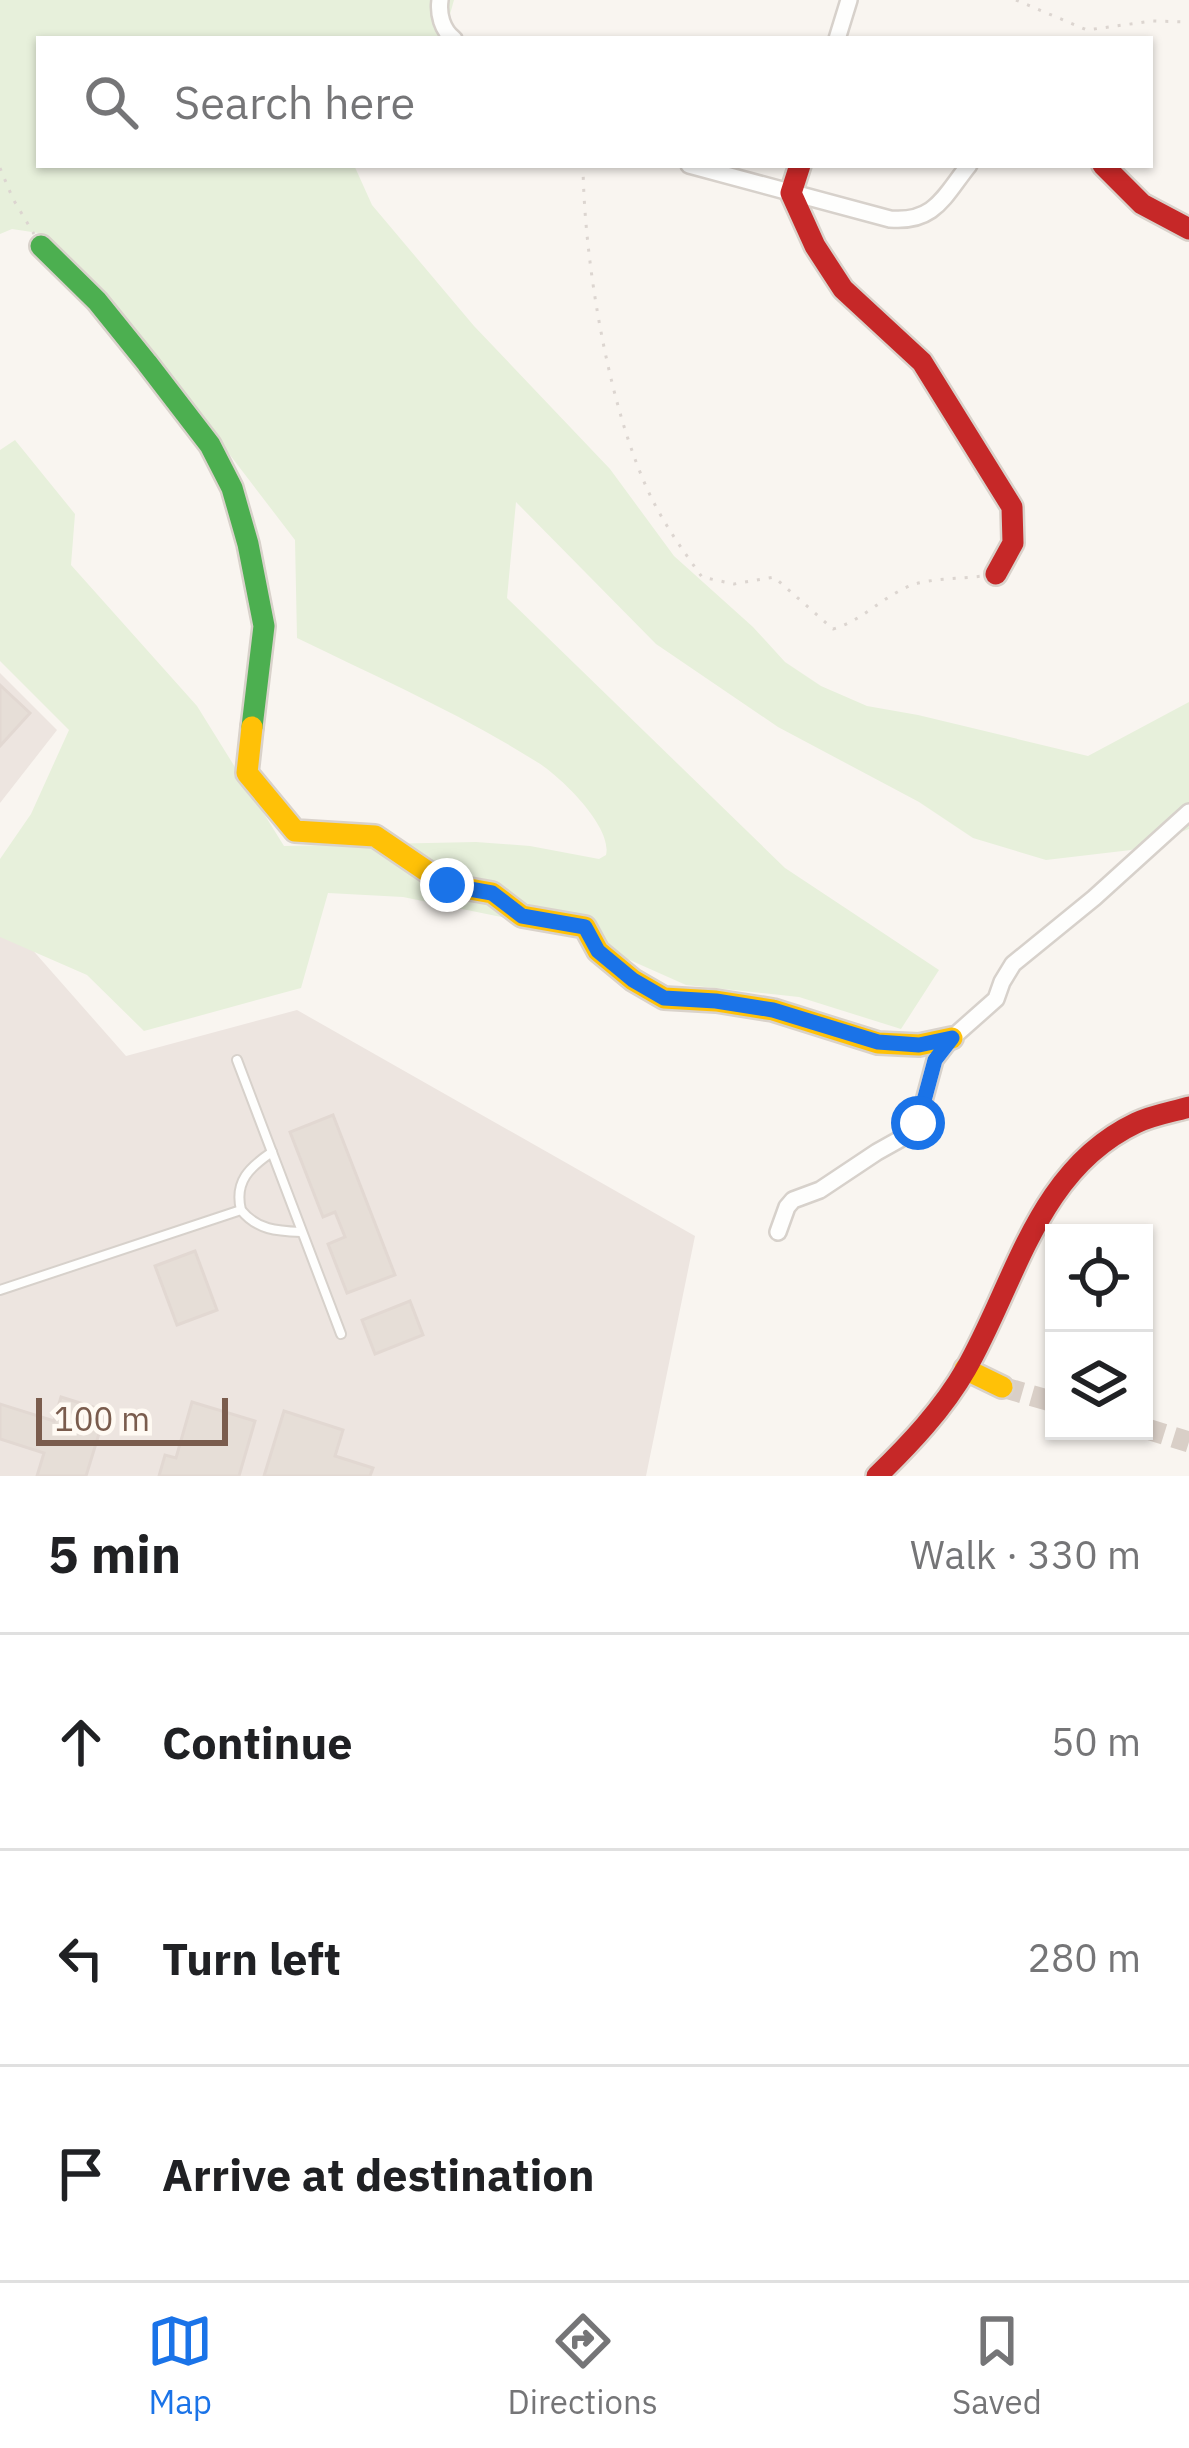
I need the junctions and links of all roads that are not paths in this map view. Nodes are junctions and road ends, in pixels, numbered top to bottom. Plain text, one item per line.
1 (440, 0) edge
2 (849, 0) edge
3 (450, 36) edge
4 (838, 36) edge
5 (699, 168) edge
6 (799, 168) edge
7 (967, 168) edge
8 (1105, 168) edge
9 (791, 194) junction
10 (1189, 229) edge
11 (41, 246) road end
12 (995, 574) road end
13 (1189, 812) edge
14 (952, 1038) junction
15 (237, 1060) dead end
16 (1189, 1107) edge
17 (272, 1152) junction
18 (241, 1210) junction
19 (301, 1232) junction
20 (778, 1232) dead end
21 (0, 1290) edge
22 (341, 1334) dead end
23 (965, 1369) junction
24 (1002, 1387) tunnel mouth
25 (877, 1476) edge

1 - 3 street
2 - 4 street
5 - 9 street
6 - 9 street
7 - 9 street
8 - 10 street
9 - 12 street
11 - 14 street
13 - 14 street
14 - 20 street
15 - 17 lane
16 - 23 street
17 - 18 lane
17 - 19 lane
18 - 19 lane
18 - 21 lane
19 - 22 lane
23 - 24 street
23 - 25 street

